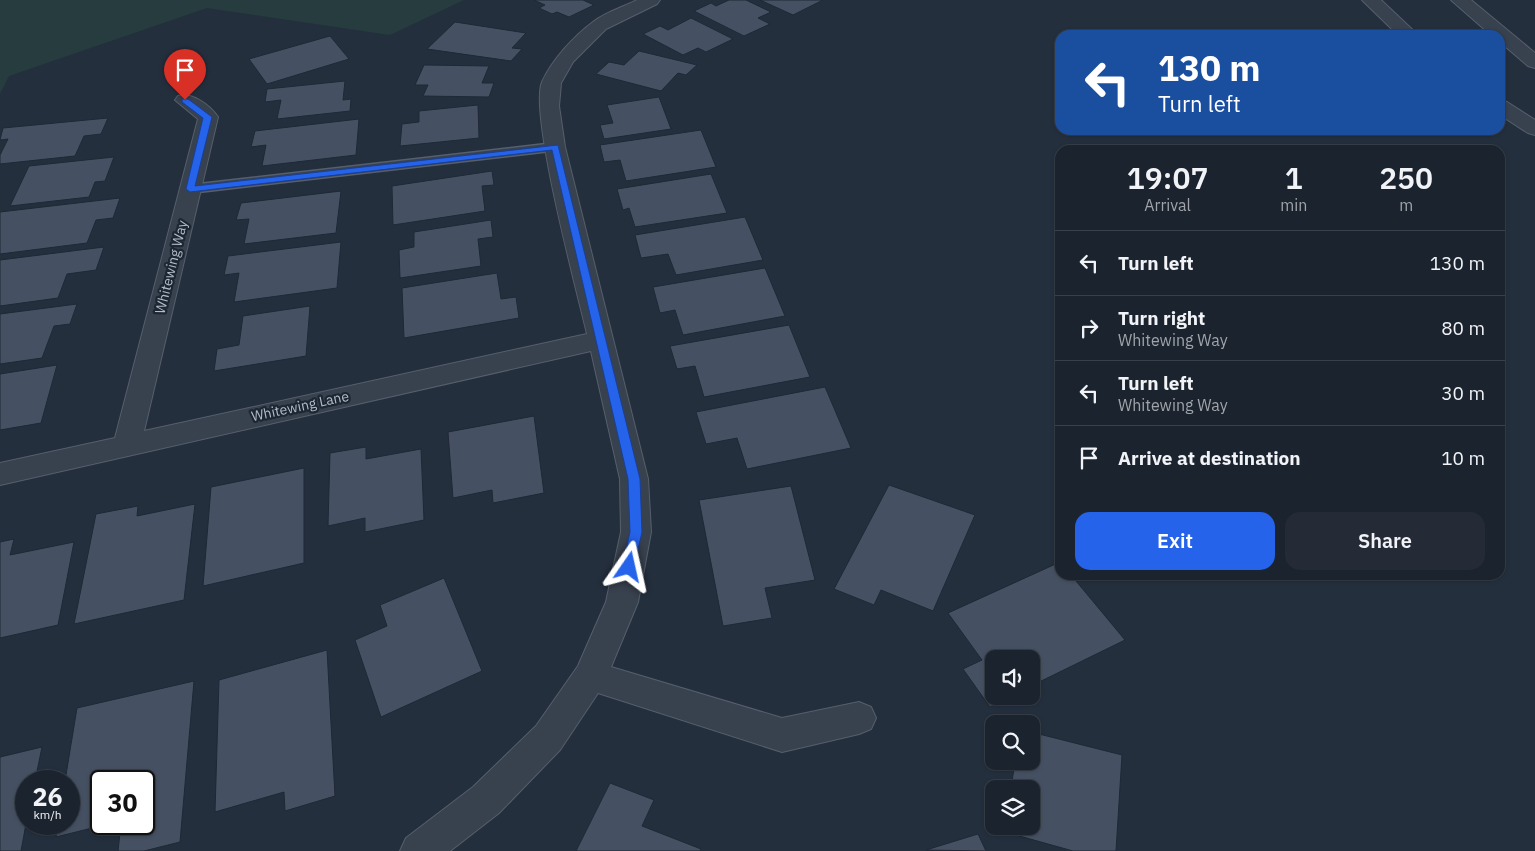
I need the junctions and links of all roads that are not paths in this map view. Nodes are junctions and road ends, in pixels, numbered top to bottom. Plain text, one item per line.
1 (650, 0) edge
2 (1371, 0) edge
3 (1460, 0) edge
4 (1404, 30) edge
5 (1496, 30) edge
6 (1505, 37) edge
7 (1535, 62) edge
8 (185, 100) dead end
9 (1505, 109) edge
10 (1535, 129) edge
11 (555, 147) junction
12 (190, 189) junction
13 (600, 340) junction
14 (127, 444) junction
15 (0, 474) edge
16 (592, 676) junction
17 (859, 718) dead end
18 (419, 851) edge

1 - 11 street
2 - 4 street
3 - 5 street
6 - 7 street
8 - 12 street, Whitewing Way
9 - 10 street
11 - 12 lane
11 - 13 street
12 - 14 street, Whitewing Way
13 - 14 street, Whitewing Lane
13 - 16 street
14 - 15 street, Whitewing Lane
16 - 17 street
16 - 18 street

